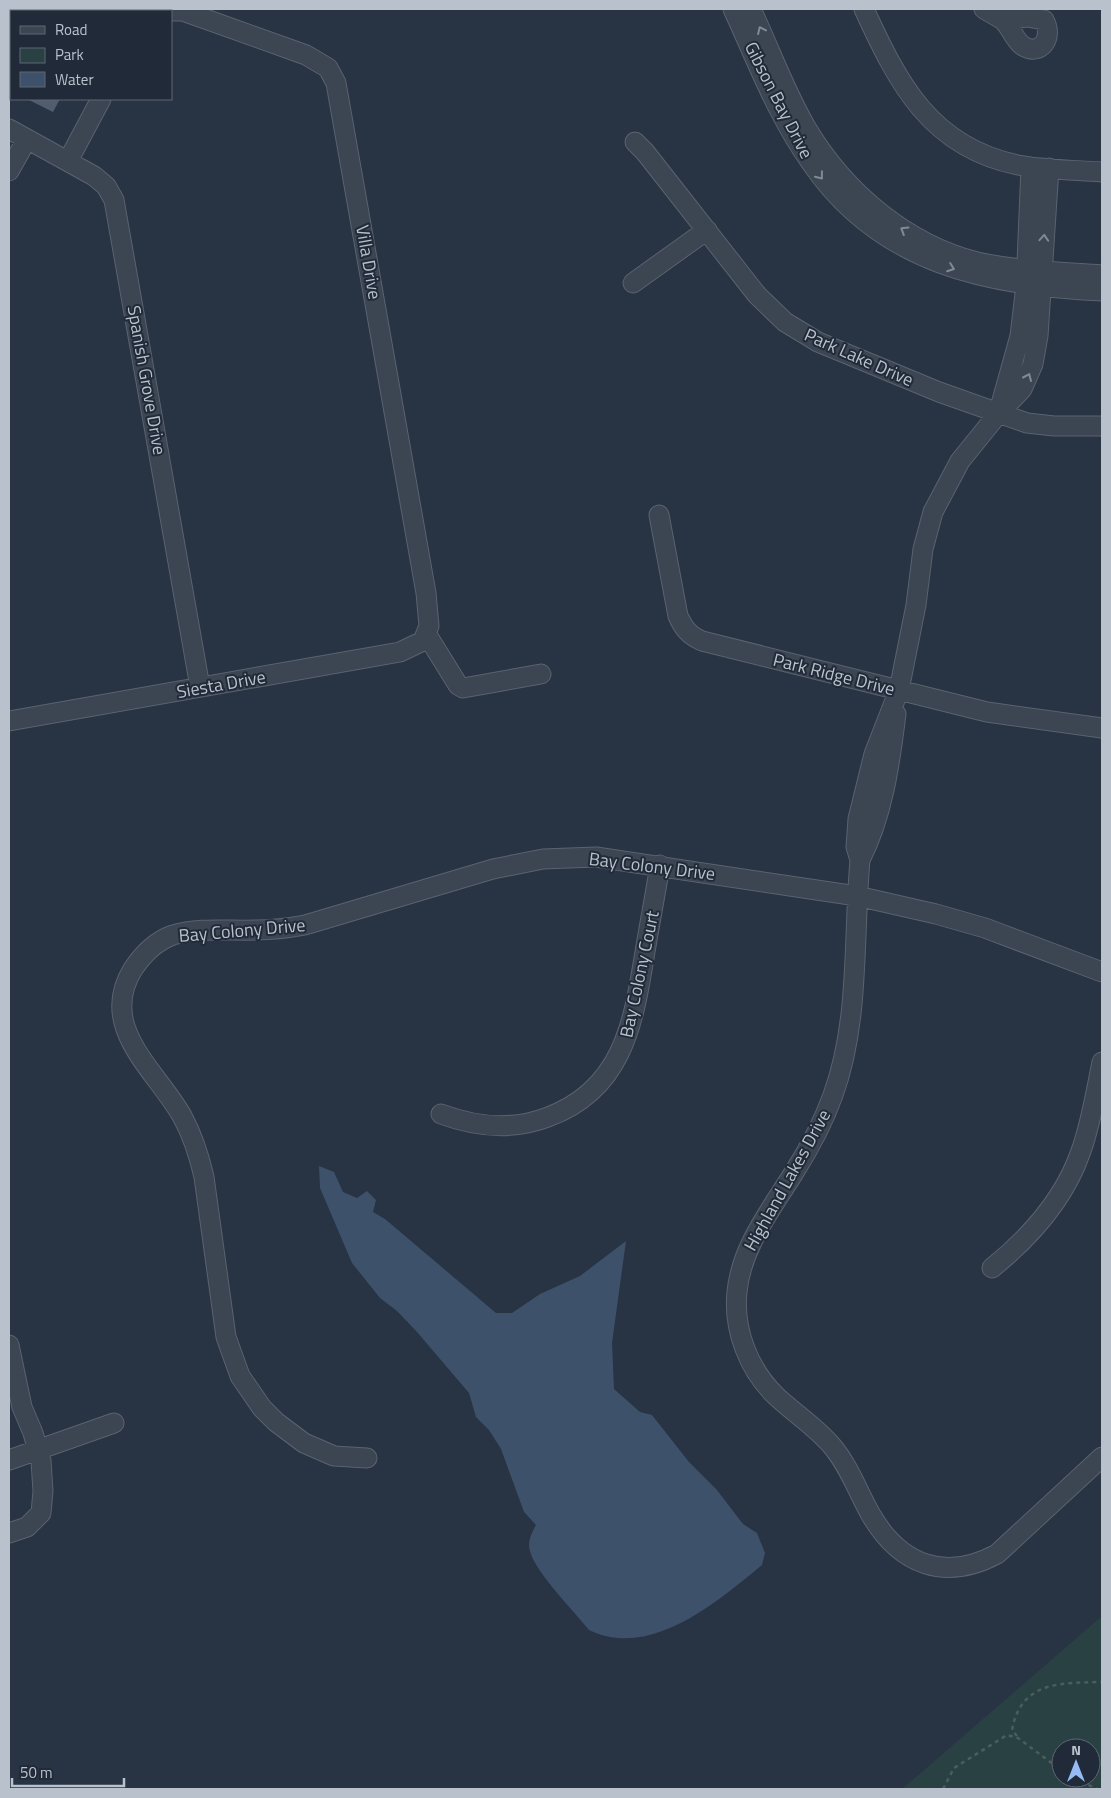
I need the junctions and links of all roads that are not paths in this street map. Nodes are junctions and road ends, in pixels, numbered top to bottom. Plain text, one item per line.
1 (733, 9) edge
2 (751, 9) edge
3 (864, 9) edge
4 (984, 9) edge
5 (172, 11) edge
6 (1003, 20) dead end
7 (100, 100) edge
8 (9, 129) edge
9 (27, 139) junction
10 (635, 142) dead end
11 (68, 161) junction
12 (1040, 167) junction
13 (9, 171) edge
14 (1102, 172) edge
15 (707, 230) junction
16 (1102, 275) edge
17 (1034, 278) junction
18 (633, 283) dead end
19 (1102, 291) edge
20 (998, 414) junction
21 (1102, 426) edge
22 (659, 515) dead end
23 (427, 635) junction
24 (541, 674) dead end
25 (200, 687) junction
26 (899, 690) junction
27 (9, 721) edge
28 (1102, 728) edge
29 (660, 865) junction
30 (857, 896) junction
31 (1102, 972) edge
32 (1102, 1062) edge
33 (441, 1114) dead end
34 (992, 1268) dead end
35 (9, 1344) edge
36 (114, 1423) dead end
37 (38, 1448) junction
38 (1102, 1457) edge
39 (367, 1458) dead end
40 (9, 1460) edge
41 (9, 1533) edge

1 -> 17 street, Gibson Bay Drive
17 -> 2 street, Gibson Bay Drive
3 - 12 street
4 - 6 street
5 - 23 street, Villa Drive
7 - 11 street
8 - 9 street, Spanish Grove Drive
9 - 11 street, Spanish Grove Drive
9 - 13 street
10 - 15 street, Park Lake Drive
11 - 25 street, Spanish Grove Drive
12 - 14 street
12 - 17 street, Highland Lakes Drive
15 - 18 street
15 - 20 street, Park Lake Drive
16 - 17 street, Gibson Bay Drive
17 - 19 street, Gibson Bay Drive
17 - 20 street, Highland Lakes Drive
20 - 21 street, Park Lake Drive
20 - 26 street, Highland Lakes Drive
22 - 26 street, Park Ridge Drive
23 - 24 street
23 - 25 street, Siesta Drive
25 - 27 street, Siesta Drive
26 - 28 street, Park Ridge Drive
26 - 30 street, Highland Lakes Drive
29 - 30 street, Bay Colony Drive
29 - 33 street, Bay Colony Court
29 - 39 street, Bay Colony Drive
30 - 31 street
30 - 38 street, Highland Lakes Drive
32 - 34 street
35 - 37 street
36 - 37 street
37 - 40 street
37 - 41 street

